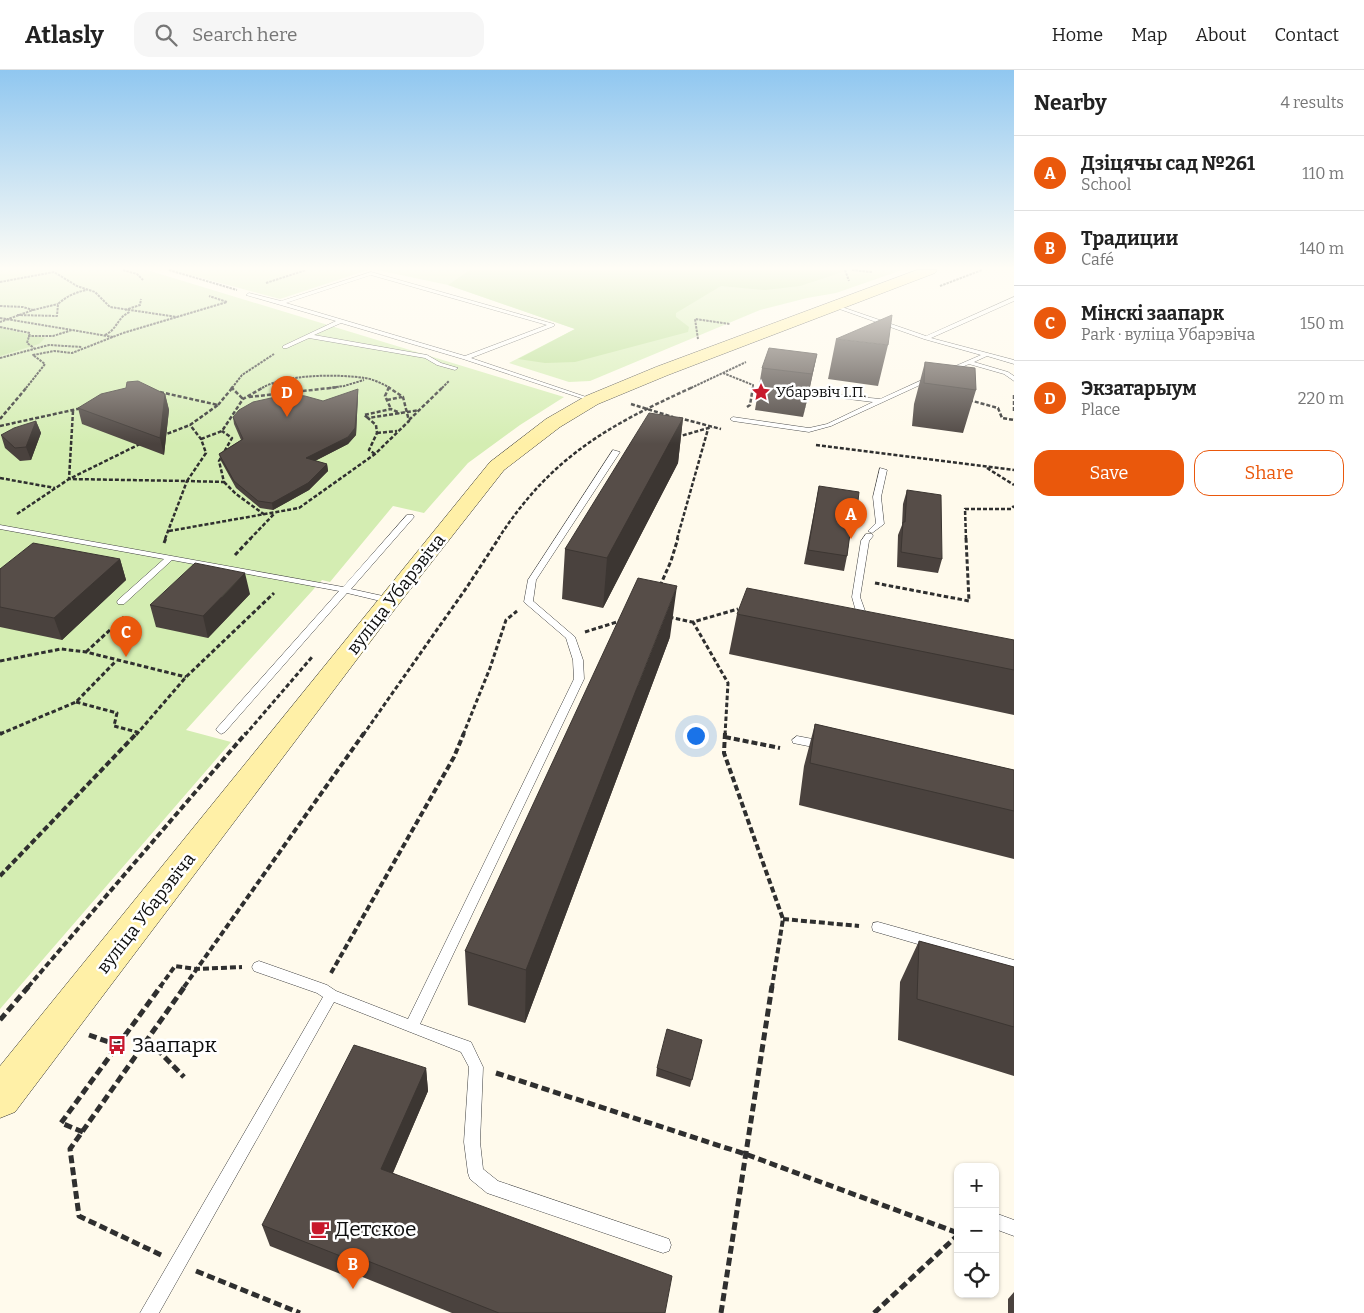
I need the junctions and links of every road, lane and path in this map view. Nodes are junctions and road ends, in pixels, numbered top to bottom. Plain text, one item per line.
1 (13, 328) edge
2 (60, 328) edge
3 (116, 328) edge
4 (142, 328) edge
5 (325, 328) edge
6 (364, 328) edge
7 (544, 328) edge
8 (698, 328) edge
9 (776, 328) edge
10 (897, 328) edge
11 (948, 328) edge
12 (72, 330) junction
13 (104, 335) junction
14 (28, 336) junction
15 (53, 336) junction
16 (307, 336) junction
17 (113, 337) junction
18 (926, 338) junction
19 (49, 344) junction
20 (699, 346) dead end
21 (285, 347) joint
22 (34, 348) junction
23 (84, 348) junction
24 (987, 354) junction
25 (0, 358) edge
26 (465, 358) junction
27 (474, 362) junction
28 (969, 362) junction
29 (1014, 362) edge
30 (456, 371) junction
31 (723, 373) dead end
32 (367, 378) junction
33 (1014, 379) edge
34 (273, 383) junction
35 (231, 387) junction
36 (389, 387) junction
37 (151, 390) edge
38 (290, 391) junction
39 (832, 394) dead end
40 (1014, 395) edge
41 (249, 397) junction
42 (402, 397) junction
43 (965, 399) edge
44 (243, 400) junction
45 (387, 400) junction
46 (592, 400) junction
47 (879, 401) junction
48 (90, 405) edge
49 (218, 405) junction
50 (391, 408) junction
51 (643, 409) dead end
52 (420, 410) junction
53 (73, 411) junction
54 (1014, 411) edge
55 (407, 412) junction
56 (400, 414) junction
57 (368, 418) junction
58 (0, 419) edge
59 (733, 419) junction
60 (1014, 420) edge
61 (409, 421) junction
62 (190, 425) junction
63 (0, 426) edge
64 (712, 427) junction
65 (708, 428) junction
66 (222, 431) junction
67 (398, 431) junction
68 (728, 431) dead end
69 (378, 433) junction
70 (164, 435) edge
71 (671, 438) edge
72 (201, 439) junction
73 (147, 442) edge
74 (811, 444) dead end
75 (616, 452) dead end
76 (375, 454) junction
77 (985, 467) junction
78 (883, 470) dead end
79 (1014, 470) edge
80 (0, 478) edge
81 (69, 478) junction
82 (187, 481) junction
83 (224, 482) junction
84 (1014, 485) edge
85 (55, 488) junction
86 (1014, 506) edge
87 (274, 514) junction
88 (265, 515) junction
89 (12, 517) dead end
90 (410, 517) dead end
91 (0, 527) edge
92 (171, 557) junction
93 (224, 566) junction
94 (289, 579) junction
95 (859, 580) junction
96 (660, 586) edge
97 (347, 590) junction
98 (390, 600) junction
99 (121, 602) dead end
100 (528, 602) junction
101 (738, 609) edge
102 (666, 616) edge
103 (622, 621) edge
104 (693, 622) junction
105 (867, 633) edge
106 (570, 637) junction
107 (0, 661) edge
108 (116, 661) junction
109 (186, 677) junction
110 (76, 702) junction
111 (221, 730) dead end
112 (138, 732) junction
113 (0, 734) edge
114 (725, 737) junction
115 (797, 740) joint
116 (835, 748) edge
117 (0, 876) edge
118 (783, 919) junction
119 (878, 927) joint
120 (207, 954) dead end
121 (1014, 966) edge
122 (259, 967) joint
123 (196, 969) junction
124 (327, 992) junction
125 (412, 1027) junction
126 (148, 1040) junction
127 (476, 1067) junction
128 (184, 1077) dead end
129 (0, 1098) edge
130 (83, 1132) junction
131 (70, 1149) dead end
132 (748, 1155) junction
133 (999, 1222) edge
134 (1014, 1228) edge
135 (954, 1232) edge
136 (954, 1238) edge
137 (663, 1245) dead end
138 (149, 1313) edge
139 (722, 1313) edge
140 (874, 1313) edge

1 - 14 path
2 - 12 path
3 - 13 path
4 - 17 path
5 - 16 lane
6 - 26 lane
7 - 26 lane
8 - 20 path
9 - 46 main road, вуліца Убарэвіча
10 - 18 lane
11 - 18 lane
12 - 13 path
12 - 15 path
13 - 17 path
14 - 15 path
14 - 22 path
15 - 19 path
16 - 21 lane
16 - 30 lane
17 - 23 path
18 - 24 lane
19 - 22 path
19 - 23 path
21 - 35 path
22 - 25 path
23 - 58 path
24 - 28 lane
24 - 29 lane
26 - 27 lane
27 - 30 lane
27 - 46 lane
28 - 33 lane
28 - 47 lane
30 - 52 path
31 - 59 path
32 - 34 path
32 - 36 path
32 - 38 path
34 - 38 path
34 - 41 path
35 - 44 path
35 - 49 path
36 - 42 path
36 - 45 path
37 - 49 path
38 - 41 path
39 - 47 lane
40 - 54 path
41 - 44 path
42 - 45 path
42 - 55 path
43 - 60 path
44 - 66 path
45 - 50 path
46 - 98 main road, вуліца Убарэвіча
47 - 59 lane
48 - 53 path
49 - 62 path
50 - 56 path
50 - 57 path
51 - 64 path
52 - 55 path
52 - 61 path
53 - 63 path
53 - 81 path
55 - 56 path
55 - 61 path
56 - 57 path
57 - 69 path
59 - 64 path
61 - 67 path
62 - 70 path
62 - 72 path
64 - 65 path
64 - 68 path
65 - 71 path
65 - 96 path
66 - 72 path
66 - 83 path
67 - 69 path
67 - 76 path
69 - 76 path
72 - 82 path
73 - 81 path
74 - 77 path
75 - 100 lane
76 - 87 path
77 - 79 path
77 - 84 path
78 - 95 lane
80 - 85 path
81 - 82 path
81 - 85 path
82 - 83 path
82 - 88 path
83 - 88 path
85 - 89 path
86 - 95 path
87 - 88 path
87 - 93 path
90 - 97 lane
91 - 92 lane
92 - 93 lane
92 - 99 lane
93 - 94 lane
94 - 97 lane
94 - 109 path
95 - 105 lane
97 - 98 lane
97 - 111 lane
98 - 129 main road, вуліца Убарэвіча
100 - 106 lane
100 - 124 path
101 - 104 path
102 - 104 path
103 - 106 path
104 - 114 path
106 - 125 lane
107 - 108 path
108 - 109 path
108 - 110 path
109 - 112 path
110 - 112 path
110 - 113 path
112 - 117 path
114 - 115 path
114 - 118 path
115 - 116 lane
118 - 119 path
118 - 132 path
119 - 121 lane
120 - 123 path
122 - 123 path
122 - 124 lane
123 - 126 path
123 - 130 path
124 - 125 lane
124 - 138 lane
125 - 127 lane
126 - 128 path
126 - 130 path
127 - 132 path
127 - 137 lane
130 - 131 path
132 - 135 path
132 - 139 path
133 - 134 lane
136 - 140 path

